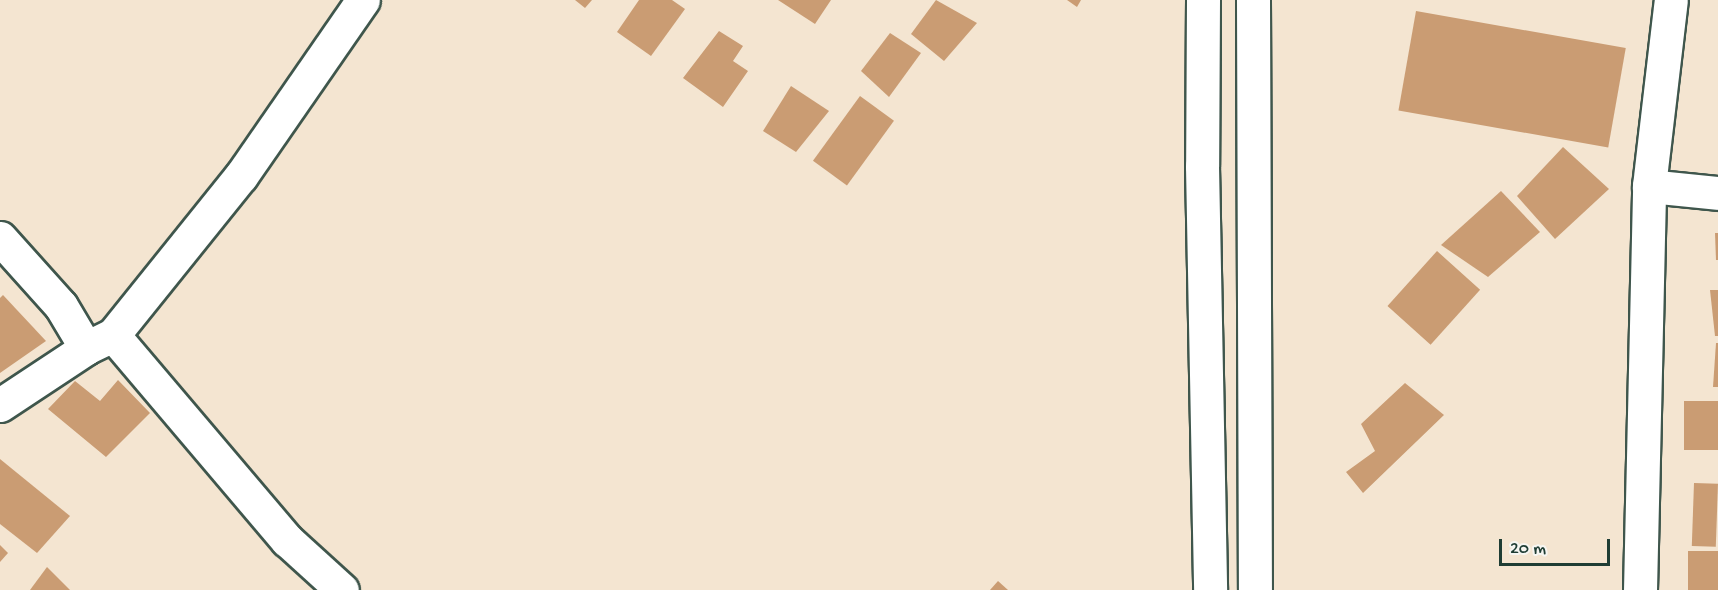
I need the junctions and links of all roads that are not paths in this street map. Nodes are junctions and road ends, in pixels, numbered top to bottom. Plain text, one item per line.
1 (363, 0) edge
2 (1203, 0) edge
3 (1253, 0) edge
4 (1671, 0) edge
5 (1649, 186) junction
6 (1718, 193) edge
7 (0, 238) edge
8 (100, 342) junction
9 (0, 405) edge
10 (342, 590) edge
11 (1210, 590) edge
12 (1256, 590) edge
13 (1640, 590) edge

1 - 8 street
2 - 11 street
3 - 12 street
4 - 5 street
5 - 6 street
5 - 13 street
7 - 8 street
8 - 9 street
8 - 10 street

